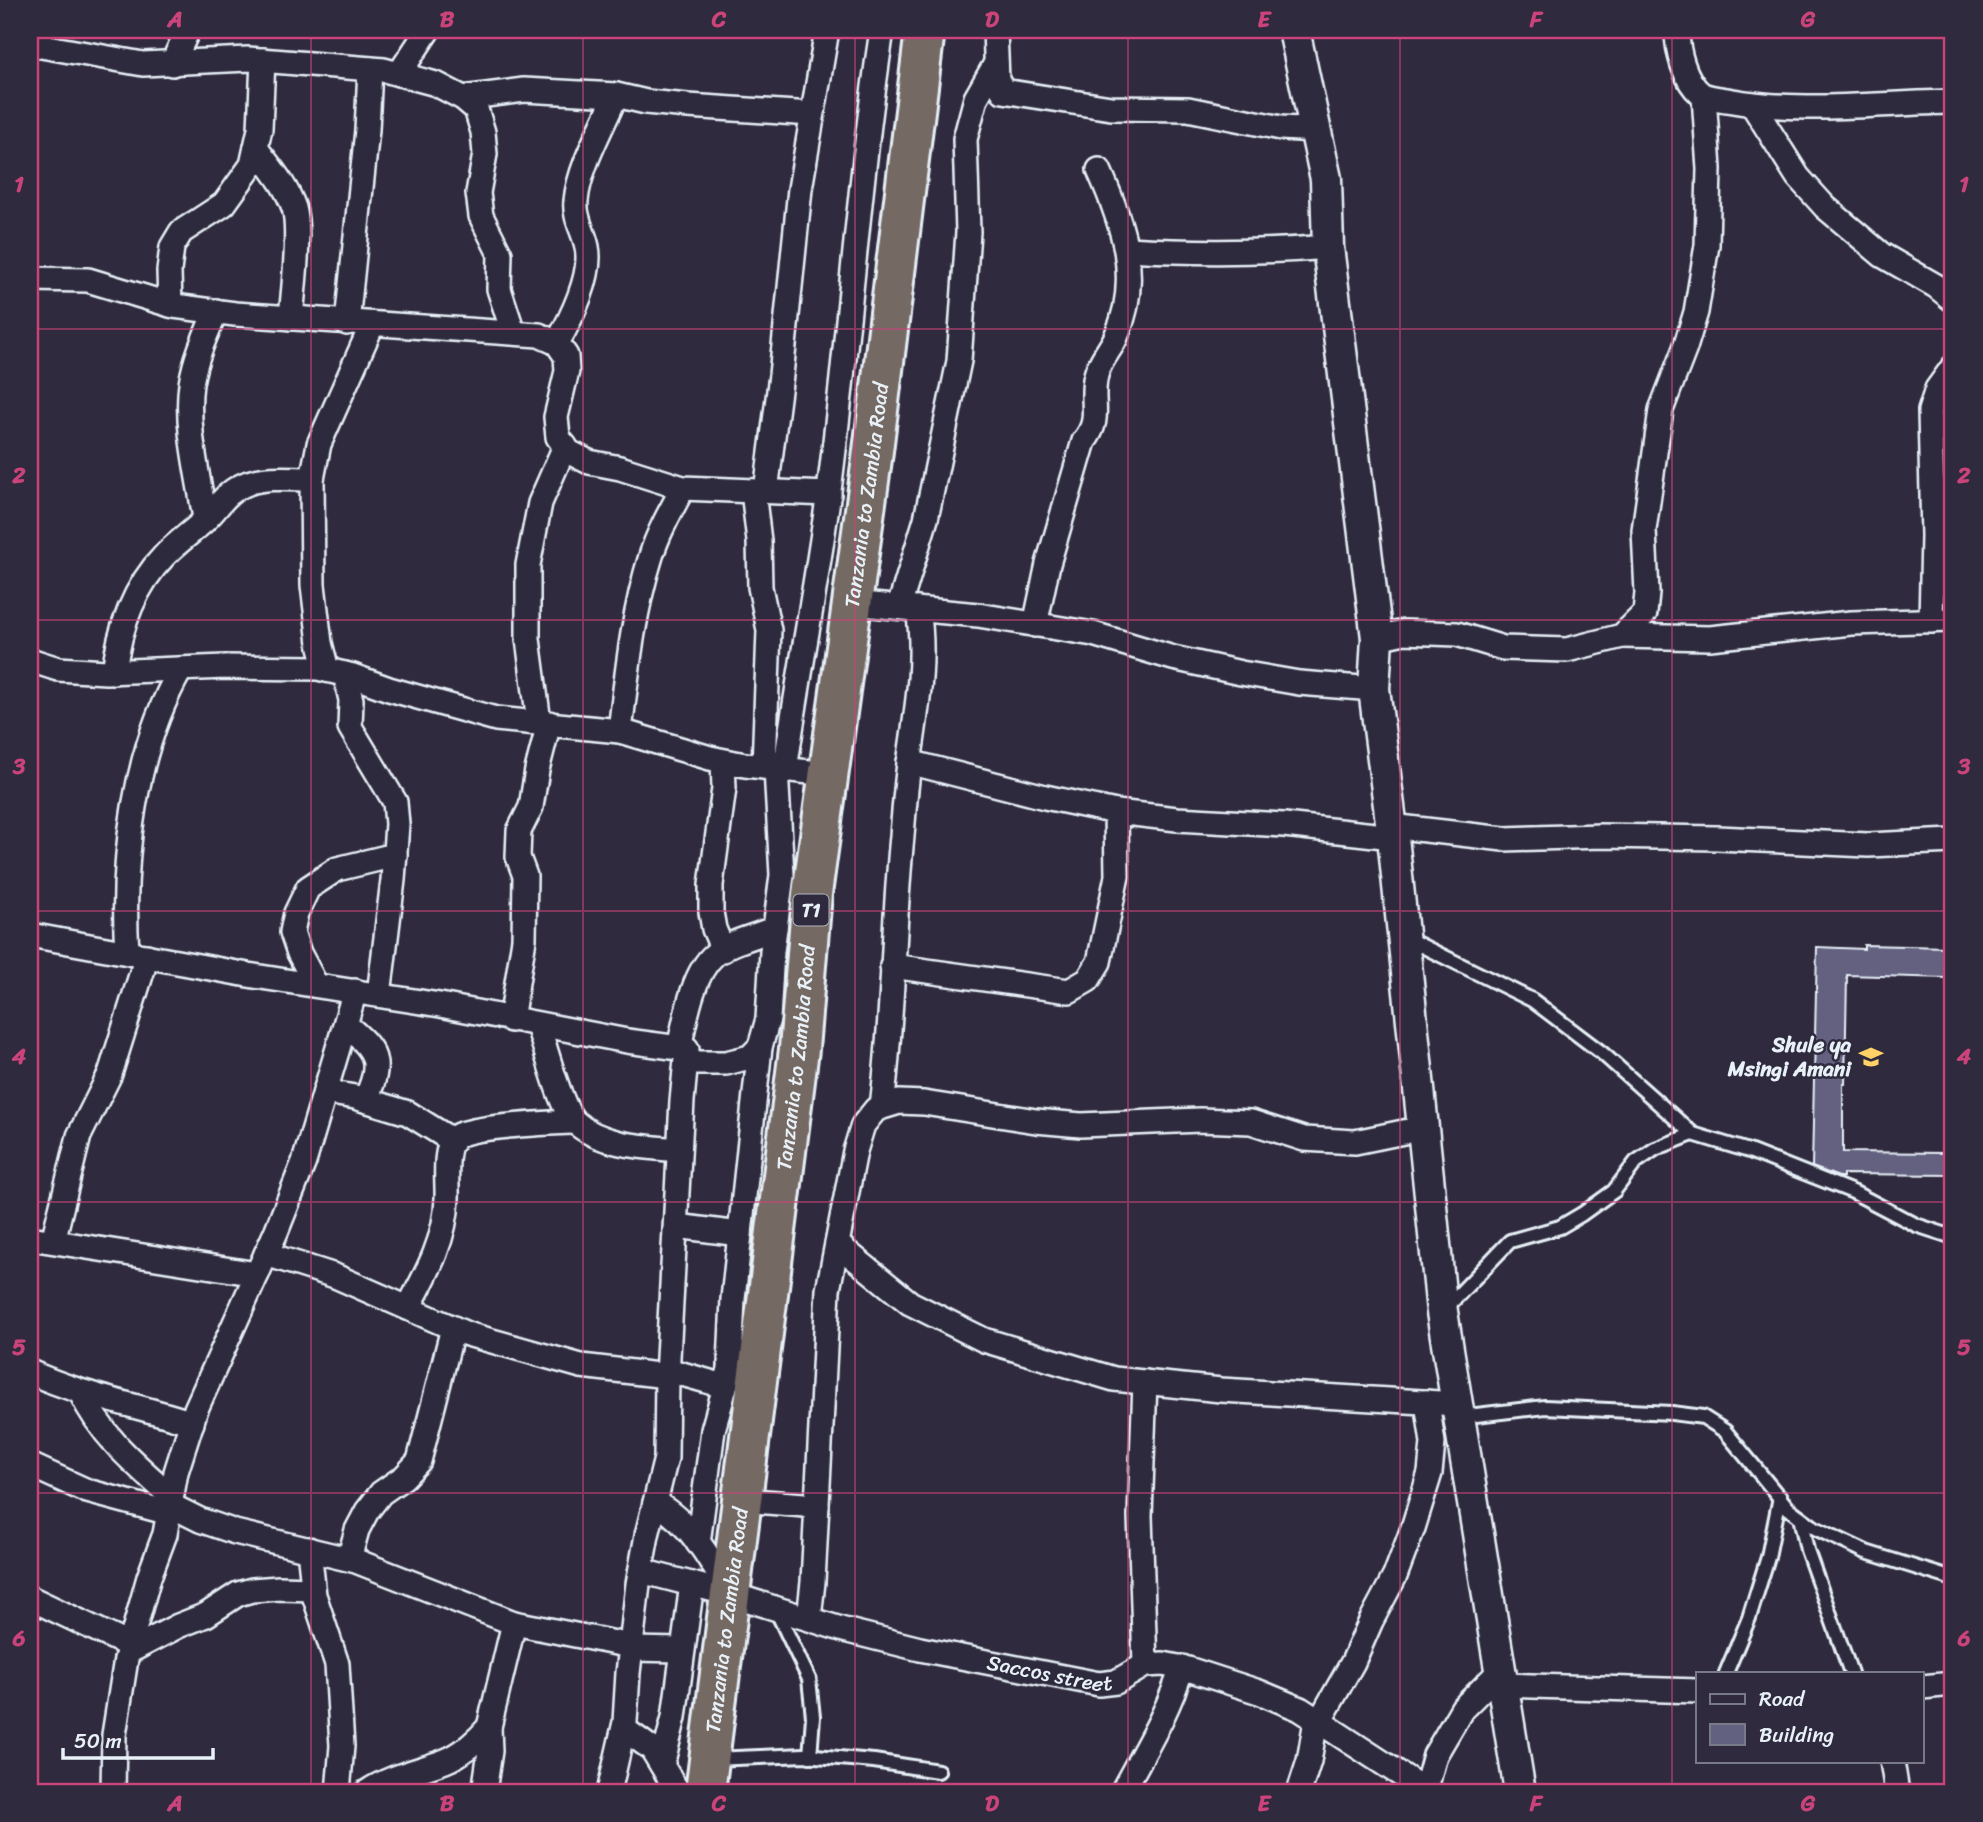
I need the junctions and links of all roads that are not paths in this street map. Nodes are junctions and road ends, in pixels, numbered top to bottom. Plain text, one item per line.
1 (188, 30) edge
2 (428, 30) edge
3 (827, 30) edge
4 (882, 30) edge
5 (925, 30) edge
6 (995, 30) edge
7 (1294, 30) edge
8 (1677, 30) edge
9 (30, 44) edge
10 (263, 60) junction
11 (996, 63) junction
12 (172, 64) junction
13 (370, 69) junction
14 (399, 74) junction
15 (616, 95) junction
16 (1704, 96) junction
17 (463, 98) junction
18 (1953, 102) edge
19 (1752, 104) junction
20 (812, 114) junction
21 (1317, 130) junction
22 (256, 148) junction
23 (1099, 170) dead end
24 (1328, 247) junction
25 (1127, 249) junction
26 (30, 279) edge
27 (1953, 300) edge
28 (170, 305) junction
29 (216, 311) junction
30 (291, 318) junction
31 (347, 323) junction
32 (372, 325) junction
33 (513, 332) junction
34 (557, 342) junction
35 (1953, 368) edge
36 (565, 446) junction
37 (312, 480) junction
38 (682, 488) junction
39 (759, 491) junction
40 (829, 494) junction
41 (205, 520) junction
42 (851, 603) junction
43 (909, 608) junction
44 (1942, 621) edge
45 (1035, 625) junction
46 (1622, 636) junction
47 (1377, 638) junction
48 (30, 660) edge
49 (181, 669) junction
50 (114, 672) junction
51 (336, 672) junction
52 (1374, 689) junction
53 (544, 723) junction
54 (620, 731) junction
55 (723, 761) junction
56 (909, 762) junction
57 (775, 769) junction
58 (828, 774) junction
59 (1116, 812) junction
60 (1392, 831) junction
61 (1953, 841) edge
62 (395, 855) junction
63 (775, 929) junction
64 (30, 934) edge
65 (1403, 936) junction
66 (723, 950) junction
67 (137, 954) junction
68 (891, 965) junction
69 (316, 985) junction
70 (355, 991) junction
71 (379, 995) junction
72 (511, 1020) junction
73 (345, 1025) junction
74 (538, 1026) junction
75 (761, 1047) junction
76 (682, 1056) junction
77 (325, 1092) junction
78 (365, 1100) junction
79 (882, 1107) junction
80 (574, 1122) junction
81 (1423, 1128) junction
82 (1693, 1134) junction
83 (453, 1141) junction
84 (679, 1150) junction
85 (676, 1226) junction
86 (740, 1234) junction
87 (1953, 1237) edge
88 (30, 1238) edge
89 (53, 1241) junction
90 (837, 1244) junction
91 (261, 1264) junction
92 (408, 1308) junction
93 (1442, 1312) junction
94 (765, 1317) junction
95 (453, 1328) junction
96 (730, 1364) junction
97 (30, 1372) edge
98 (668, 1373) junction
99 (1144, 1382) junction
100 (724, 1386) junction
101 (81, 1393) junction
102 (1427, 1402) junction
103 (1458, 1410) junction
104 (192, 1423) junction
105 (30, 1465) edge
106 (1780, 1497) junction
107 (742, 1500) junction
108 (655, 1503) junction
109 (170, 1505) junction
110 (817, 1506) junction
111 (1800, 1517) junction
112 (698, 1543) junction
113 (309, 1549) junction
114 (349, 1559) junction
115 (641, 1571) junction
116 (1953, 1579) edge
117 (692, 1584) junction
118 (313, 1588) junction
119 (730, 1594) junction
120 (31, 1600) edge
121 (775, 1608) junction
122 (809, 1618) junction
123 (514, 1623) junction
124 (631, 1647) junction
125 (129, 1649) junction
126 (682, 1650) junction
127 (1145, 1665) junction
128 (1182, 1667) junction
129 (1726, 1672) edge
130 (1851, 1672) edge
131 (1502, 1677) junction
132 (1953, 1684) edge
133 (1924, 1687) edge
134 (1696, 1691) edge
135 (1317, 1721) junction
136 (489, 1727) junction
137 (624, 1729) junction
138 (810, 1756) junction
139 (1892, 1762) edge
140 (662, 1765) junction
141 (938, 1770) dead end
142 (707, 1775) edge
143 (1426, 1791) edge
144 (113, 1792) edge
145 (338, 1792) edge
146 (367, 1792) edge
147 (484, 1792) edge
148 (609, 1792) edge
149 (678, 1792) edge
150 (1122, 1792) edge
151 (1298, 1792) edge
152 (1520, 1792) edge
153 (1897, 1792) edge

1 - 12 street
2 - 14 street
3 - 20 street
4 - 40 street
5 - 42 highway, Tanzania to Zambia Road / T1
6 - 11 street
7 - 21 street
8 - 16 street
9 - 12 street
10 - 12 street
10 - 13 street
10 - 22 street
11 - 21 street
11 - 43 street
13 - 14 street
13 - 31 street
14 - 17 street
15 - 17 street
15 - 20 street
15 - 34 street
16 - 19 street
16 - 46 street
17 - 33 street
18 - 19 street
19 - 27 street
20 - 39 street
21 - 24 street
22 - 28 street
22 - 30 street
23 - 25 street
24 - 25 street
24 - 47 street
25 - 45 street
26 - 28 street
28 - 29 street
29 - 30 street
29 - 41 street
30 - 31 street
31 - 32 street
32 - 33 street
32 - 37 street
33 - 34 street
34 - 36 street
35 - 44 street
36 - 38 street
36 - 53 street
37 - 41 street
37 - 51 street
38 - 39 street
38 - 54 street
39 - 40 street
39 - 57 street
40 - 57 street
41 - 50 street
42 - 43 street
42 - 58 highway, Tanzania to Zambia Road / T1
43 - 45 street
43 - 56 street
44 - 46 street
45 - 52 street
46 - 47 street
47 - 52 street
48 - 50 street
49 - 50 street
49 - 51 street
49 - 67 street
51 - 53 street
51 - 62 street
52 - 60 street
53 - 54 street
53 - 72 street
54 - 55 street
55 - 57 street
55 - 66 street
56 - 59 street
56 - 68 street
57 - 58 street
57 - 63 street
58 - 94 highway, Tanzania to Zambia Road / T1
59 - 60 street
59 - 68 street
60 - 61 street
60 - 65 street
62 - 69 street
62 - 71 street
63 - 66 street
63 - 75 street
64 - 67 street
65 - 81 street
65 - 82 lane
66 - 76 street
67 - 69 street
67 - 89 street
68 - 79 street
69 - 70 street
70 - 71 street
70 - 73 street
71 - 72 street
72 - 74 street
73 - 77 street
73 - 78 street
74 - 76 street
74 - 80 street
75 - 76 street
75 - 86 street
76 - 84 street
77 - 78 street
77 - 91 street
78 - 83 street
79 - 81 street
79 - 90 street
80 - 83 street
80 - 84 street
81 - 93 street
82 - 87 lane
82 - 93 lane
83 - 92 street
84 - 85 street
85 - 86 street
85 - 98 street
86 - 96 street
88 - 89 street
89 - 91 street
90 - 99 street
90 - 110 street
91 - 92 street
91 - 104 street
92 - 95 street
93 - 103 street
94 - 96 street
94 - 107 highway, Tanzania to Zambia Road / T1
95 - 98 street
95 - 114 street
96 - 100 street
97 - 101 street
98 - 100 street
98 - 108 street
99 - 102 street
99 - 127 street
100 - 112 street
101 - 104 street
101 - 109 street
102 - 103 street
102 - 135 street
103 - 106 lane
103 - 131 street
104 - 109 street
105 - 109 street
106 - 111 lane
106 - 129 lane
107 - 110 street
107 - 119 highway, Tanzania to Zambia Road / T1
108 - 112 street
108 - 115 street
109 - 113 street
109 - 125 street
110 - 122 street
111 - 116 lane
111 - 130 lane
112 - 119 street
113 - 114 street
113 - 118 street
114 - 123 street
115 - 117 street, Saccos street
115 - 124 street
117 - 119 street, Saccos street
117 - 126 street
118 - 125 street
118 - 145 street
119 - 121 street, Saccos street
119 - 142 highway, Tanzania to Zambia Road / T1
120 - 125 street
121 - 122 street, Saccos street
121 - 138 lane
122 - 127 street, Saccos street
123 - 124 street
123 - 136 street
124 - 126 street
124 - 137 street
125 - 144 street
126 - 140 street
127 - 128 street
128 - 135 street
128 - 150 street
131 - 134 street
131 - 143 street
131 - 152 street
132 - 133 street
135 - 143 street
135 - 151 street
136 - 146 street
136 - 147 street
137 - 140 street
137 - 148 street
138 - 141 lane
138 - 142 lane
139 - 153 street
140 - 149 street

